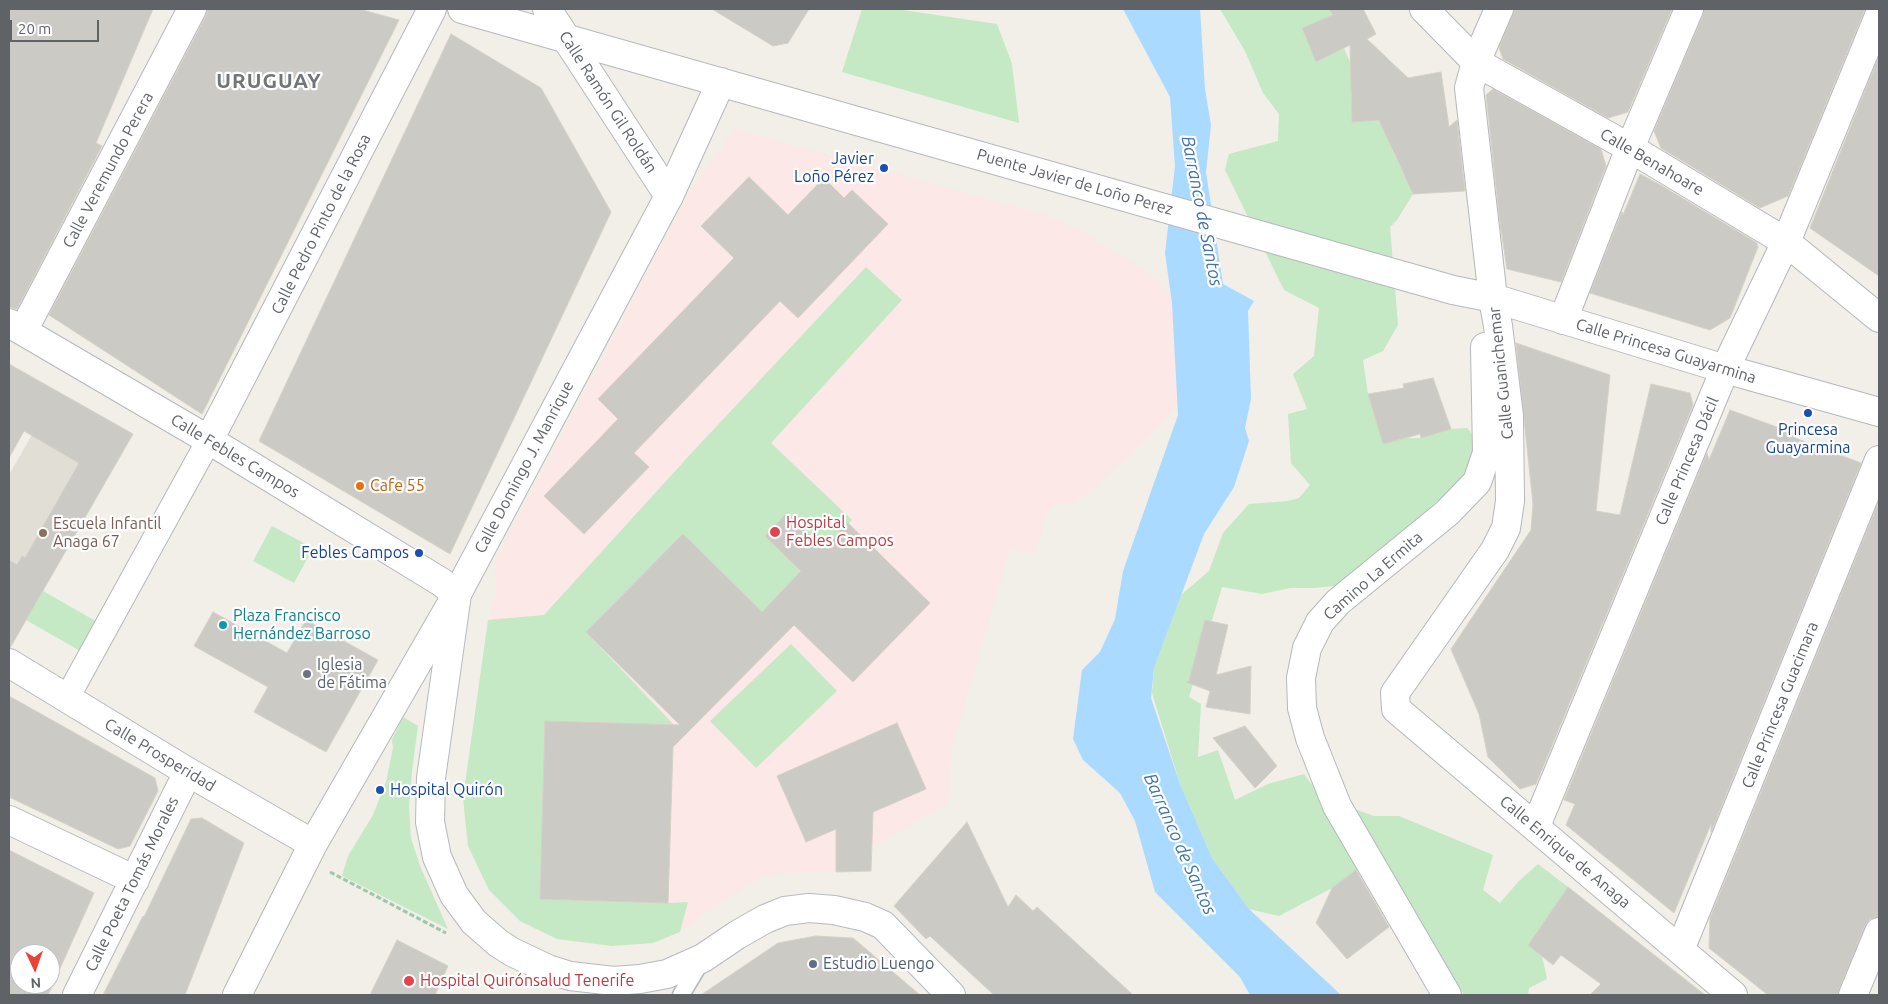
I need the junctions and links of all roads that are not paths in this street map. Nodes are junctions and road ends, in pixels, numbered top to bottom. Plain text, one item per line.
1 (192, 9) edge
2 (432, 9) edge
3 (462, 9) edge
4 (547, 9) edge
5 (1424, 9) edge
6 (1498, 9) edge
7 (1688, 9) edge
8 (1879, 16) edge
9 (567, 39) junction
10 (1476, 62) junction
11 (722, 82) junction
12 (1630, 148) junction
13 (669, 196) junction
14 (1786, 242) junction
15 (1453, 290) joint
16 (1493, 298) junction
17 (1879, 318) edge
18 (1563, 320) junction
19 (1498, 326) junction
20 (16, 327) edge
21 (1725, 370) junction
22 (1879, 393) edge
23 (1841, 402) junction
24 (1879, 412) edge
25 (209, 440) junction
26 (1879, 460) edge
27 (457, 594) junction
28 (9, 663) edge
29 (67, 698) junction
30 (1396, 709) joint
31 (188, 772) junction
32 (9, 820) edge
33 (1536, 826) junction
34 (309, 851) junction
35 (134, 880) junction
36 (1879, 932) edge
37 (1680, 950) junction
38 (703, 958) junction
39 (77, 995) edge
40 (237, 995) edge
41 (681, 995) edge
42 (951, 995) edge
43 (1447, 995) edge
44 (1733, 995) edge
45 (1853, 995) edge

1 - 20 street, Calle Veremundo Perera
2 - 25 street, Calle Pedro Pinto de la Rosa
3 - 9 street, Puente Javier de Loño Perez
4 - 9 street, Calle Ramón Gil Roldán
5 - 10 street, Calle Benahoare
6 - 10 street, Calle Guanichemar
7 - 12 street
8 - 14 street, Calle Princesa Dácil
9 - 11 street, Puente Javier de Loño Perez
9 - 13 street, Calle Ramón Gil Roldán
10 - 12 street, Calle Benahoare
10 - 16 street, Calle Guanichemar
11 - 13 street, Calle Domingo J. Manrique
11 - 15 street, Puente Javier de Loño Perez
12 - 14 street, Calle Benahoare
12 - 18 street
13 - 27 street, Calle Domingo J. Manrique
14 - 17 street, Calle Benahoare
14 - 21 street, Calle Princesa Dácil
15 - 16 street, Calle Princesa Guayarmina
16 - 18 street, Calle Princesa Guayarmina
16 - 19 street, Calle Guanichemar
18 - 21 street, Calle Princesa Guayarmina
19 - 30 street, Calle Guanichemar
19 - 43 street, Camino La Ermita
20 - 25 street, Calle Febles Campos
21 - 23 street, Calle Princesa Guayarmina
21 - 33 street, Calle Princesa Dácil
22 - 23 street
23 - 24 street, Calle Princesa Guayarmina
25 - 27 street, Calle Febles Campos
25 - 29 street
26 - 37 street, Calle Princesa Guacimara
27 - 34 street, Calle Domingo J. Manrique
27 - 38 street
28 - 29 street, Calle Prosperidad
29 - 31 street, Calle Prosperidad
30 - 33 street, Calle Enrique de Anaga
31 - 34 street, Calle Prosperidad
31 - 35 street, Calle Poeta Tomás Morales
32 - 35 street
33 - 37 street, Calle Enrique de Anaga
34 - 40 street, Calle Domingo J. Manrique
35 - 39 street, Calle Poeta Tomás Morales
36 - 45 street
37 - 44 street, Calle Enrique de Anaga
38 - 41 lane
38 - 42 street

